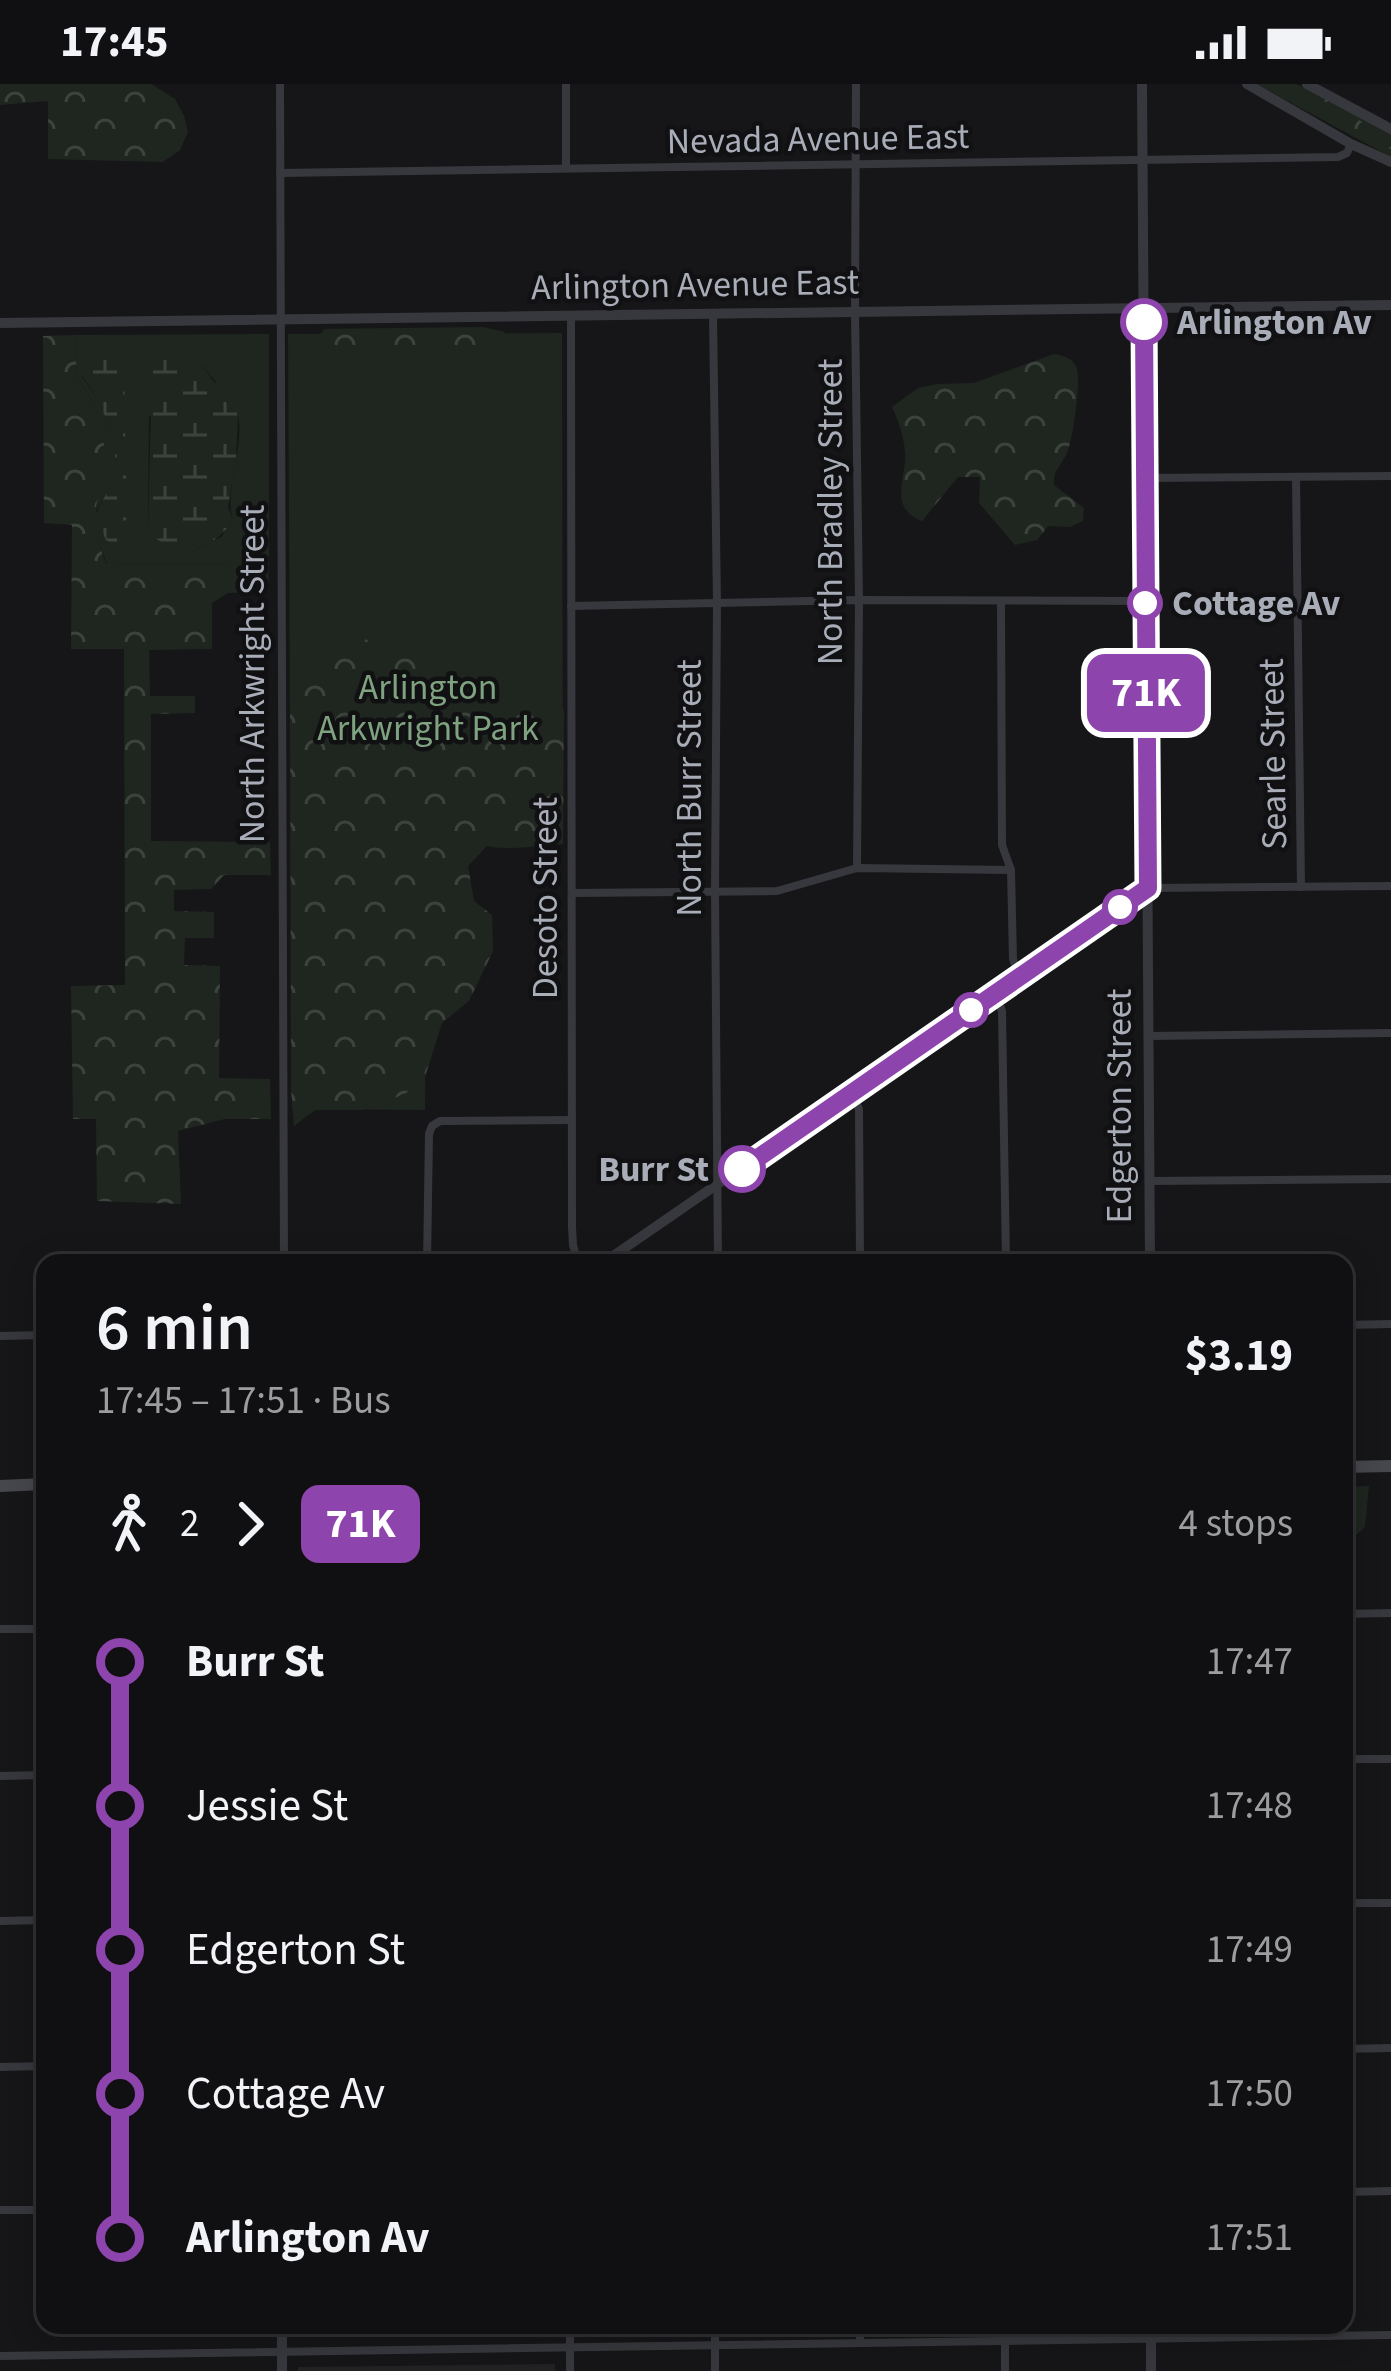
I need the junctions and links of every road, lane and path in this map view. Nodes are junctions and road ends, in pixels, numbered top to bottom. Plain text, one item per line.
1 (280, 84) edge
2 (566, 84) edge
3 (856, 84) edge
4 (1142, 84) edge
5 (1247, 84) edge
6 (1307, 84) edge
7 (1391, 129) edge
8 (1351, 144) junction
9 (1143, 161) junction
10 (1391, 162) edge
11 (855, 165) junction
12 (566, 168) junction
13 (280, 173) junction
14 (1391, 305) edge
15 (1144, 308) junction
16 (855, 312) junction
17 (712, 314) junction
18 (571, 317) junction
19 (281, 320) junction
20 (0, 323) edge
21 (1391, 476) edge
22 (1296, 477) junction
23 (1145, 478) junction
24 (859, 600) junction
25 (1001, 601) junction
26 (1145, 601) junction
27 (717, 604) junction
28 (571, 606) junction
29 (857, 868) junction
30 (1011, 870) junction
31 (1391, 886) edge
32 (1301, 887) junction
33 (1148, 888) junction
34 (715, 891) junction
35 (573, 893) junction
36 (1019, 976) junction
37 (995, 993) junction
38 (1391, 1033) edge
39 (1148, 1036) junction
40 (851, 1093) junction
41 (572, 1120) junction
42 (1391, 1179) edge
43 (1149, 1181) junction
44 (718, 1186) junction
45 (284, 1254) edge
46 (428, 1254) edge
47 (576, 1254) edge
48 (616, 1254) edge
49 (718, 1254) edge
50 (860, 1254) edge
51 (1006, 1254) edge
52 (1150, 1254) edge
53 (1391, 1324) edge
54 (1353, 1325) edge
55 (36, 1335) edge
56 (0, 1336) edge
57 (1391, 1466) edge
58 (1353, 1467) edge
59 (36, 1484) edge
60 (0, 1486) edge
61 (1353, 1613) edge
62 (1391, 1613) edge
63 (0, 1629) edge
64 (36, 1629) edge
65 (1353, 1759) edge
66 (1391, 1759) edge
67 (36, 1775) edge
68 (0, 1776) edge
69 (1391, 1903) edge
70 (1353, 1904) edge
71 (36, 1920) edge
72 (0, 1921) edge
73 (1391, 2048) edge
74 (1353, 2049) edge
75 (36, 2066) edge
76 (0, 2067) edge
77 (1391, 2191) edge
78 (1353, 2192) edge
79 (0, 2210) edge
80 (36, 2210) edge
81 (282, 2334) edge
82 (571, 2334) edge
83 (715, 2334) edge
84 (860, 2334) edge
85 (1005, 2334) edge
86 (1114, 2334) edge
87 (1151, 2334) edge
88 (1311, 2334) edge
89 (1391, 2335) edge
90 (1005, 2340) junction
91 (860, 2343) junction
92 (715, 2346) junction
93 (570, 2349) junction
94 (282, 2353) junction
95 (0, 2356) edge
96 (282, 2371) edge
97 (570, 2371) edge
98 (715, 2371) edge
99 (1005, 2371) edge
100 (1151, 2371) edge

1 - 13 street, North Arkwright Street
2 - 12 street
3 - 11 street, North Bradley Street
4 - 9 street, Edgerton Street
5 - 8 street
6 - 7 street
8 - 9 street, Nevada Avenue East
8 - 10 street
9 - 11 street, Nevada Avenue East
9 - 15 street, Edgerton Street
11 - 12 street, Nevada Avenue East
11 - 16 street, North Bradley Street
12 - 13 street, Nevada Avenue East
13 - 19 street, North Arkwright Street
14 - 15 street, Arlington Avenue East
15 - 16 street, Arlington Avenue East
15 - 23 street, Edgerton Street
16 - 17 street, Arlington Avenue East
16 - 24 street, North Bradley Street
17 - 18 street, Arlington Avenue East
17 - 27 street, North Burr Street
18 - 19 street, Arlington Avenue East
18 - 28 street, Desoto Street
19 - 20 street, Arlington Avenue East
19 - 45 street, North Arkwright Street
21 - 22 street
22 - 23 street
22 - 32 street, Searle Street
23 - 26 street, Edgerton Street
24 - 25 street
24 - 27 street
24 - 29 street, North Bradley Street
25 - 26 street
25 - 30 street
26 - 33 street, Edgerton Street
27 - 28 street
27 - 34 street, North Burr Street
28 - 35 street, Desoto Street
29 - 30 street
29 - 34 street
30 - 36 street
31 - 32 street
32 - 33 street
33 - 36 street
33 - 39 street, Edgerton Street
34 - 35 street
34 - 44 street, North Burr Street
35 - 41 street, Desoto Street
36 - 37 street
37 - 40 street
37 - 51 street
38 - 39 street
39 - 43 street, Edgerton Street
40 - 44 street
40 - 50 street
41 - 46 street
41 - 47 street, Desoto Street
42 - 43 street
43 - 52 street, Edgerton Street
44 - 48 street
44 - 49 street, North Burr Street
53 - 54 street
55 - 56 street
57 - 58 main road
59 - 60 main road
61 - 62 street
63 - 64 street
65 - 66 street
67 - 68 street
69 - 70 street
71 - 72 street
73 - 74 street
75 - 76 street
77 - 78 street
79 - 80 street
81 - 94 street
82 - 93 street
83 - 92 street
84 - 91 street
85 - 90 street
86 - 90 street
87 - 100 street
88 - 89 street
90 - 91 street
90 - 99 street
91 - 92 street
92 - 93 street
92 - 98 street
93 - 94 street
93 - 97 street
94 - 95 street
94 - 96 street

